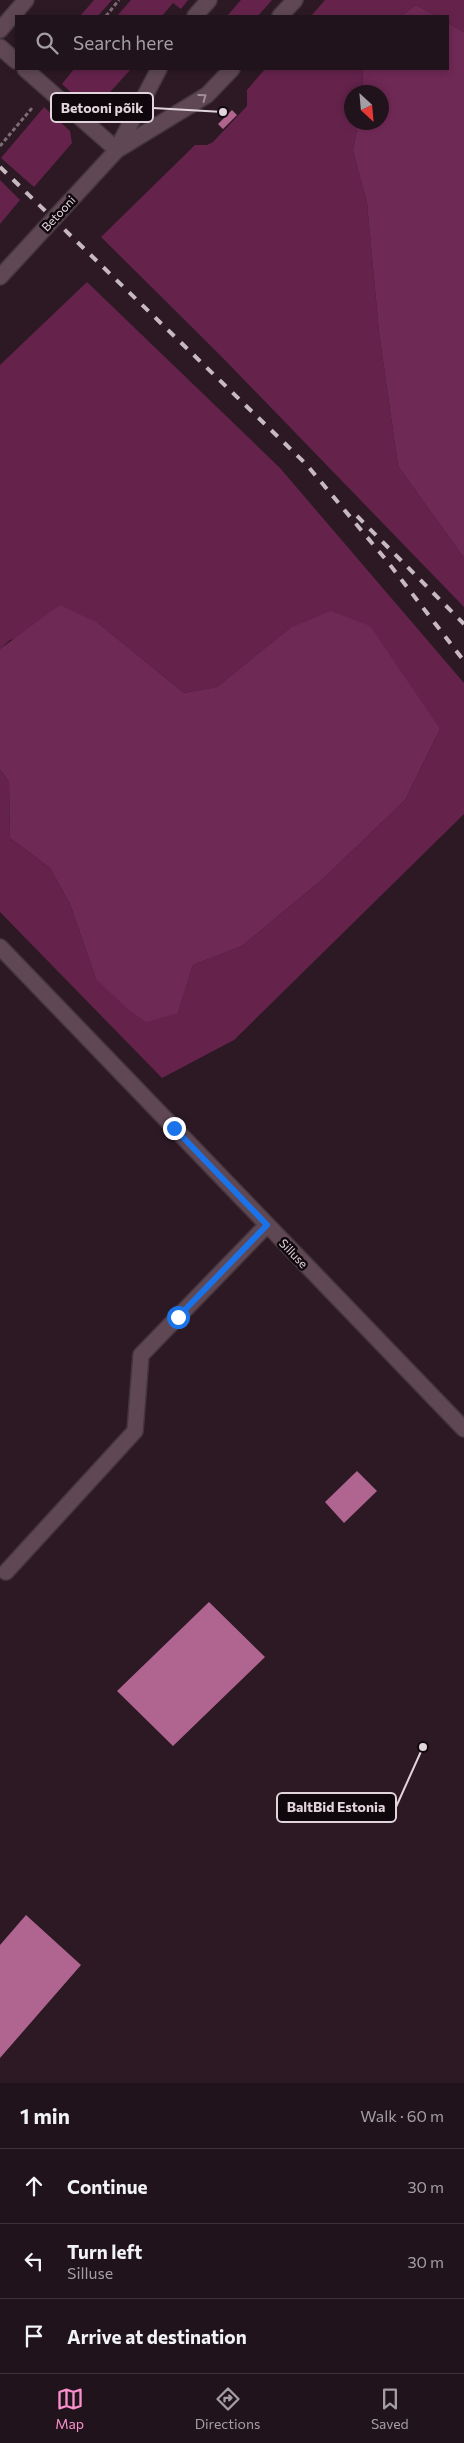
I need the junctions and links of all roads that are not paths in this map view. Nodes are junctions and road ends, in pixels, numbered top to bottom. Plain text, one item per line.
1 (26, 0) edge
2 (209, 0) edge
3 (295, 0) edge
4 (196, 15) edge
5 (281, 15) edge
6 (0, 30) edge
7 (0, 47) edge
8 (15, 60) edge
9 (26, 70) edge
10 (158, 70) edge
11 (231, 70) edge
12 (117, 150) junction
13 (0, 277) edge
14 (0, 947) edge
15 (267, 1225) junction
16 (464, 1429) edge
17 (6, 1572) dead end

1 - 6 street
2 - 4 street
3 - 5 street
7 - 8 street
9 - 12 street
10 - 12 street, Betooni
12 -> 11 street, Betooni
12 - 13 street, Betooni
14 - 15 street, Silluse
15 - 16 street, Silluse
15 - 17 street

